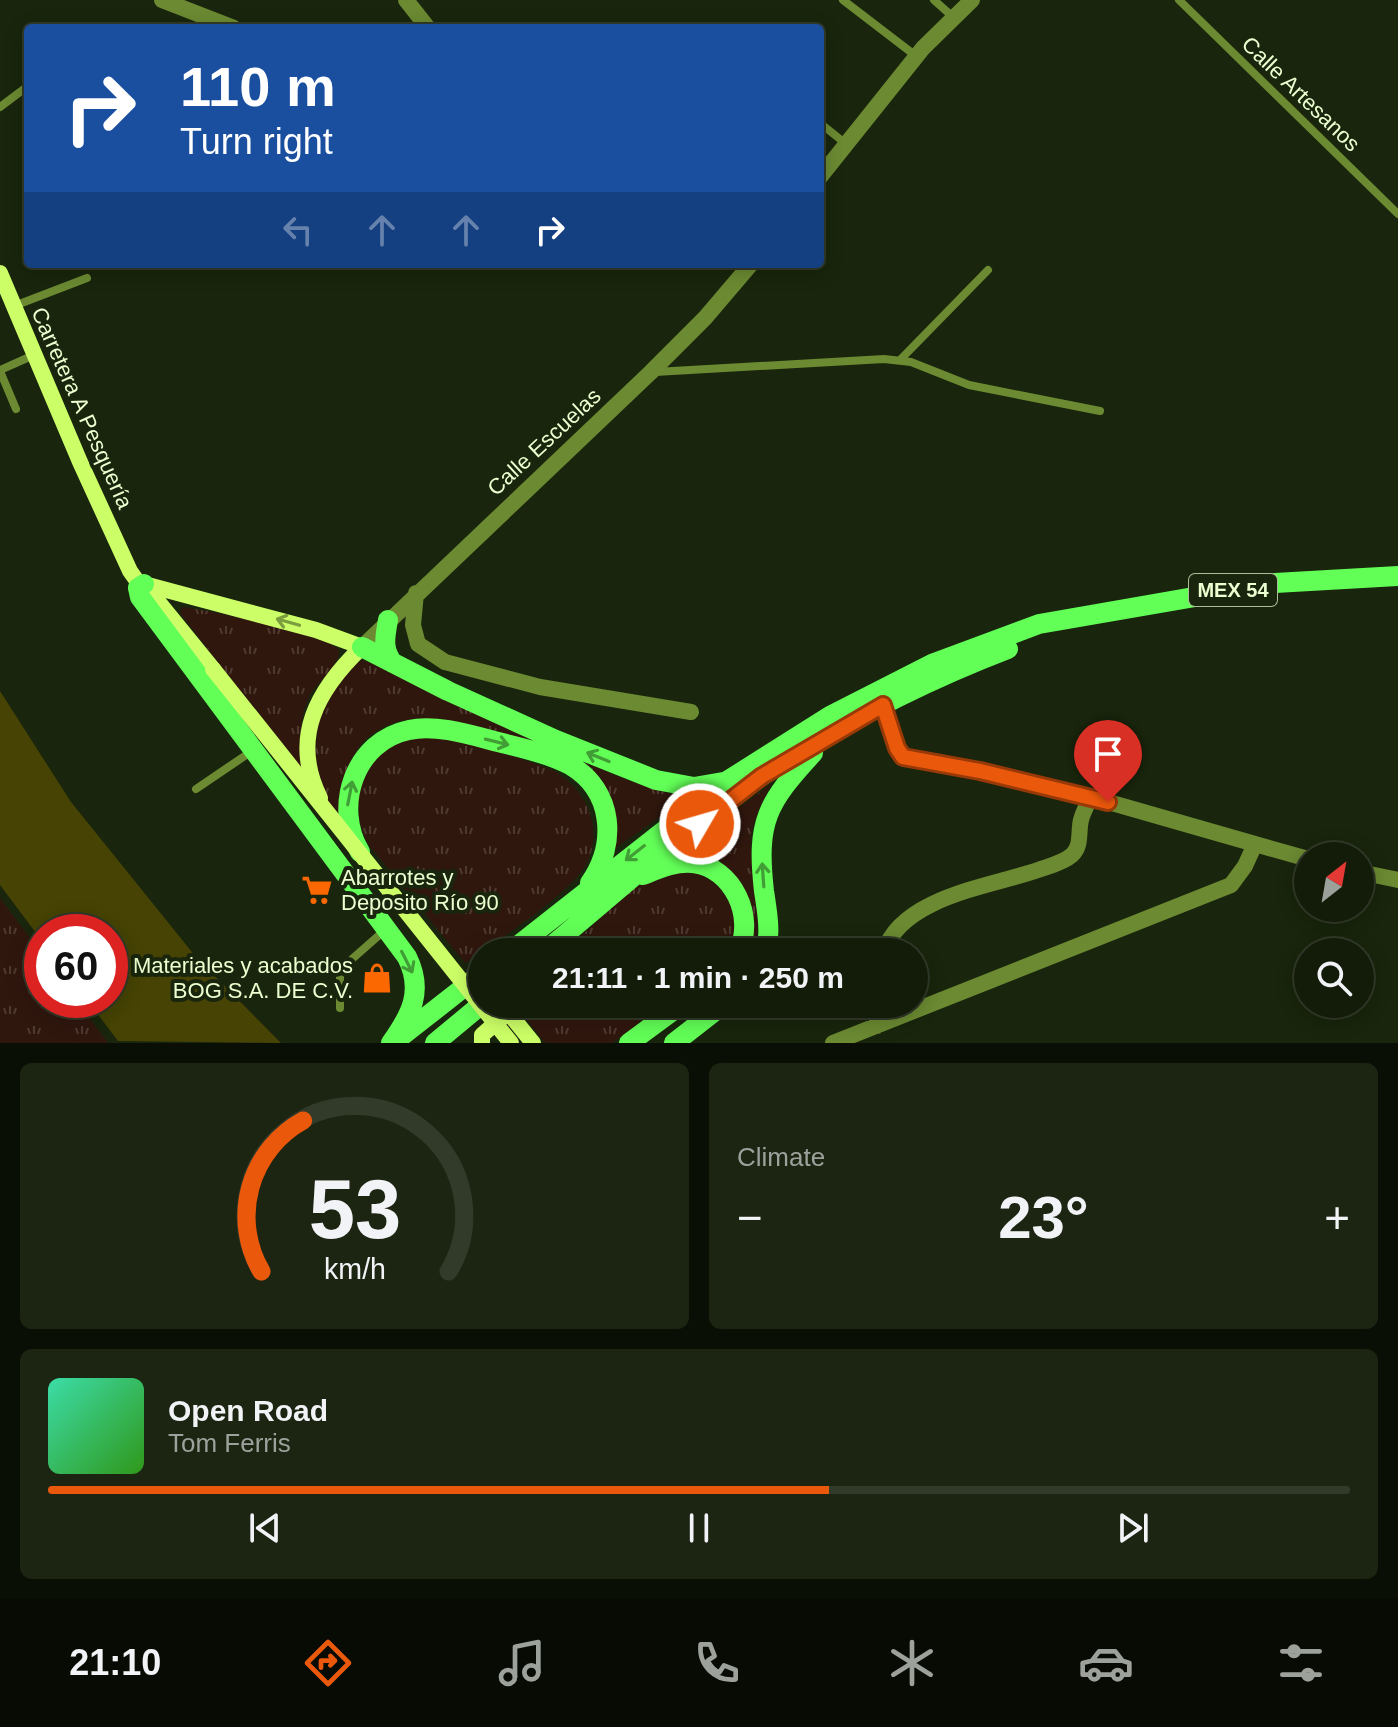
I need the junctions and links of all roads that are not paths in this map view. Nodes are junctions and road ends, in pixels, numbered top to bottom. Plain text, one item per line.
1 (162, 0) edge
2 (843, 0) edge
3 (934, 0) edge
4 (972, 0) edge
5 (1179, 0) edge
6 (405, 1) edge
7 (953, 17) junction
8 (224, 24) edge
9 (425, 24) edge
10 (916, 56) junction
11 (24, 89) edge
12 (0, 107) edge
13 (824, 126) edge
14 (846, 144) junction
15 (824, 172) edge
16 (1398, 214) edge
17 (748, 268) edge
18 (988, 270) dead end
19 (0, 273) edge
20 (87, 278) dead end
21 (14, 306) junction
22 (34, 355) junction
23 (900, 360) junction
24 (0, 370) edge
25 (651, 372) junction
26 (16, 409) dead end
27 (1100, 411) dead end
28 (1398, 576) edge
29 (141, 585) junction
30 (416, 593) junction
31 (388, 620) junction
32 (362, 647) junction
33 (972, 655) junction
34 (393, 663) junction
35 (210, 671) junction
36 (883, 705) junction
37 (691, 712) dead end
38 (827, 736) junction
39 (253, 750) junction
40 (727, 781) junction
41 (196, 789) dead end
42 (1091, 797) junction
43 (328, 815) junction
44 (1255, 844) junction
45 (1294, 855) edge
46 (368, 865) junction
47 (1374, 875) edge
48 (632, 879) junction
49 (1398, 880) edge
50 (578, 899) junction
51 (386, 929) junction
52 (528, 938) edge
53 (561, 938) edge
54 (743, 938) edge
55 (768, 938) edge
56 (892, 938) edge
57 (468, 973) edge
58 (468, 985) edge
59 (340, 1008) dead end
60 (468, 1015) edge
61 (491, 1018) edge
62 (663, 1018) edge
63 (706, 1018) edge
64 (877, 1018) edge
65 (877, 1026) junction
66 (508, 1042) edge
67 (630, 1042) edge
68 (392, 1043) edge
69 (435, 1043) edge
70 (482, 1043) edge
71 (533, 1043) edge
72 (674, 1043) edge
73 (833, 1043) edge

1 - 8 street
2 - 10 lane
3 - 7 lane
4 - 7 street
5 - 16 lane, Calle Artesanos
6 - 9 street
7 - 10 street
10 - 14 street
11 - 12 lane
13 - 14 lane
14 - 15 street
17 - 25 street, Calle Escuelas
18 - 23 lane
19 - 21 main road, Carretera A Pesquería
20 - 21 lane
21 - 22 main road, Carretera A Pesquería
22 - 24 lane
22 - 29 main road, Carretera A Pesquería
23 - 25 lane
23 - 27 lane
24 - 26 lane
25 - 30 street, Calle Escuelas
28 - 33 main road, MEX 54
32 -> 29 main road
29 - 35 main road, Carretera A Pesquería
29 - 39 main road
30 - 31 street, Calle Escuelas
30 - 37 street
31 - 32 street, Calle Escuelas
31 - 34 main road
32 - 34 main road
32 - 43 main road, bridge
33 - 36 main road, MEX 54
33 - 40 main road, MEX 54
40 -> 34 main road
35 - 43 main road, bridge
35 - 66 main road
36 - 38 main road, MEX 54
36 - 42 street
38 - 48 main road, MEX 54
55 -> 38 main road
39 - 41 lane
39 - 51 main road
40 -> 50 main road, MEX 54
42 - 44 street
42 - 56 street
43 - 46 main road, bridge
44 - 45 street
44 - 65 street
46 -> 50 main road, bridge
46 - 57 main road, bridge
47 - 49 street
48 - 53 main road, MEX 54
48 - 54 main road
50 - 52 main road, MEX 54
51 - 59 lane
51 -> 68 main road
58 - 68 main road
60 - 69 main road
61 - 66 main road, bridge
62 - 67 main road
63 - 72 main road
64 - 65 street
65 - 73 street
70 - 71 main road

